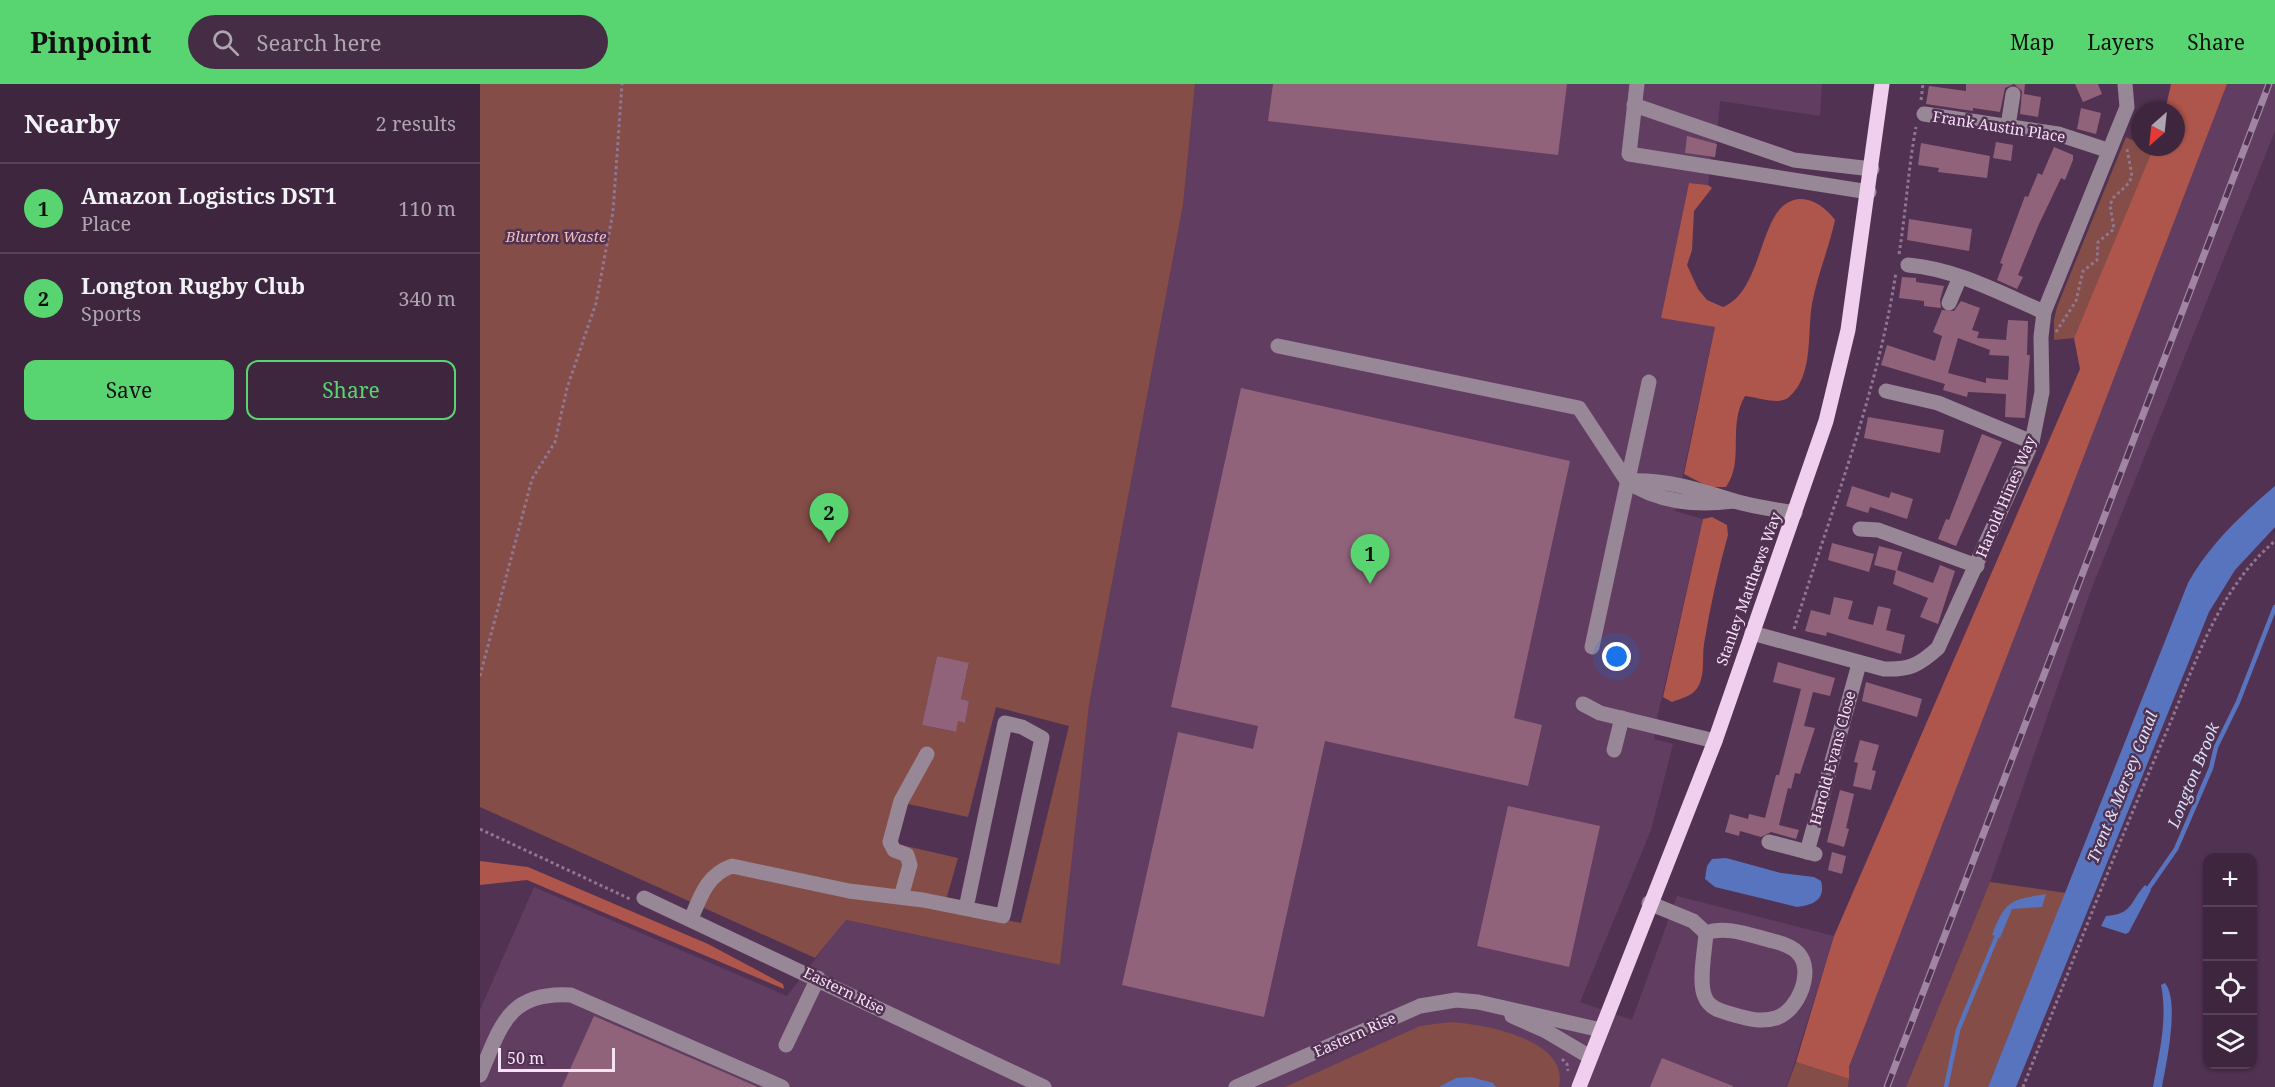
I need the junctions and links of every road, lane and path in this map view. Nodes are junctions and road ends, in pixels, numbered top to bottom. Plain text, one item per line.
1 (622, 84) edge
2 (1637, 84) edge
3 (1882, 84) edge
4 (1923, 84) edge
5 (2125, 84) edge
6 (2013, 94) dead end
7 (1634, 105) junction
8 (1920, 115) junction
9 (2008, 126) junction
10 (2110, 144) junction
11 (1872, 169) junction
12 (1869, 192) junction
13 (1908, 265) dead end
14 (1960, 277) junction
15 (1949, 303) dead end
16 (2044, 312) junction
17 (2041, 337) junction
18 (1278, 346) dead end
19 (1649, 382) dead end
20 (1886, 391) dead end
21 (2032, 442) junction
22 (1627, 481) junction
23 (1795, 513) junction
24 (1860, 529) dead end
25 (2275, 541) edge
26 (1977, 566) junction
27 (1752, 633) junction
28 (1789, 644) junction
29 (1592, 647) dead end
30 (1858, 664) junction
31 (480, 676) edge
32 (1583, 705) dead end
33 (1622, 718) junction
34 (1715, 741) junction
35 (1614, 750) dead end
36 (927, 754) dead end
37 (480, 829) edge
38 (1769, 842) dead end
39 (901, 897) junction
40 (644, 898) joint
41 (1649, 903) junction
42 (966, 908) junction
43 (691, 918) junction
44 (1706, 933) junction
45 (818, 978) junction
46 (1478, 1002) junction
47 (1601, 1030) junction
48 (786, 1045) dead end
49 (1555, 1052) dead end
50 (1590, 1057) junction
51 (480, 1076) edge
52 (1573, 1083) edge
53 (782, 1087) edge
54 (1044, 1087) edge
55 (1236, 1087) edge
56 (2023, 1087) edge

1 - 31 path
2 - 7 street
3 - 11 main road, Stanley Matthews Way
4 - 8 path
5 - 10 street, Harold Hines Way
6 - 9 street
7 - 11 street
7 - 12 street
8 - 9 street, Frank Austin Place
8 - 28 path
9 - 10 street, Frank Austin Place
10 - 16 street, Harold Hines Way
10 - 17 path
11 - 12 main road, Stanley Matthews Way
12 - 23 main road, Stanley Matthews Way
13 - 14 street
14 - 15 street
14 - 16 street
16 - 17 street, Harold Hines Way
17 - 21 street, Harold Hines Way
18 - 22 street
19 - 22 street
20 - 21 street
21 - 26 street, Harold Hines Way
22 - 23 street
22 - 29 street
23 - 27 main road, Stanley Matthews Way
24 - 26 street
25 - 56 path
26 - 30 street, Harold Hines Way
27 - 28 street, Harold Hines Way
27 - 34 main road, Stanley Matthews Way
28 - 30 street, Harold Hines Way
30 - 38 street, Harold Evans Close
32 - 33 street
33 - 34 street
33 - 35 street
34 - 41 main road, Stanley Matthews Way
36 - 39 street
37 - 40 path
39 - 42 street
39 - 43 street
40 - 43 street, Eastern Rise
41 - 44 street
41 - 47 main road, Stanley Matthews Way
42 - 42 street
43 - 45 street, Eastern Rise
44 - 44 street
45 - 48 street
45 - 54 street, Eastern Rise
46 - 47 street, Eastern Rise
46 - 50 street, Eastern Rise
46 - 55 street, Eastern Rise
47 - 50 main road, Stanley Matthews Way
49 - 52 path
50 - 52 main road, Stanley Matthews Way
51 - 53 street

